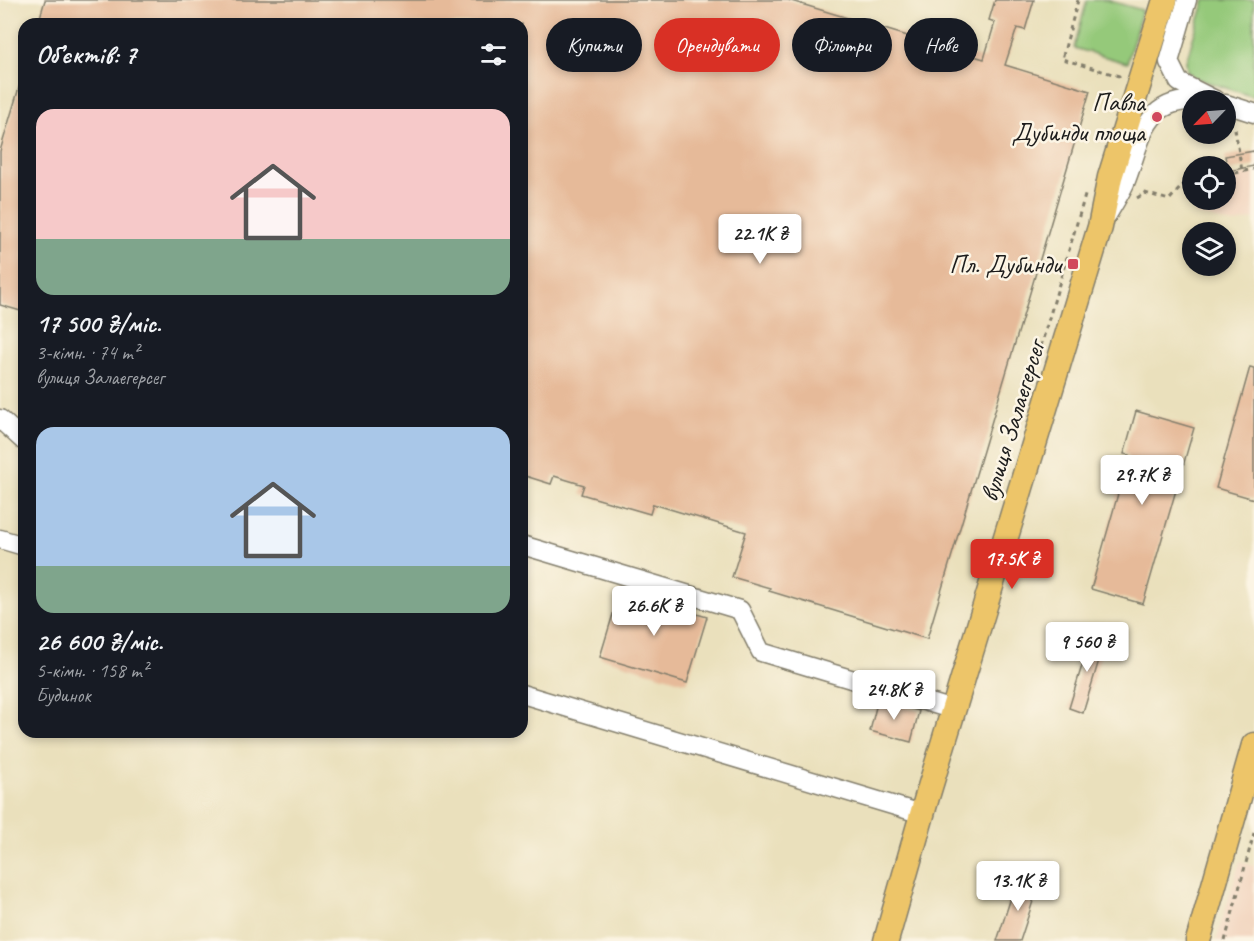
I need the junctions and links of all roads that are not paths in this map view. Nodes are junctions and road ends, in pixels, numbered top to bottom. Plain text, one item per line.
1 (1171, 1) edge
2 (1195, 90) edge
3 (1182, 102) edge
4 (1236, 107) edge
5 (1254, 113) edge
6 (1100, 227) junction
7 (0, 418) edge
8 (18, 435) edge
9 (0, 539) edge
10 (18, 544) edge
11 (528, 547) edge
12 (528, 696) edge
13 (954, 710) junction
14 (1254, 745) edge
15 (1248, 785) edge
16 (922, 814) junction
17 (886, 941) edge
18 (1198, 941) edge

1 - 2 street
1 - 6 main road, вулиця Залаегерсег
3 - 6 street
4 - 5 street
6 - 13 main road, вулиця Залаегерсег
7 - 8 street
9 - 10 street
11 - 13 street
12 - 16 street
13 - 16 main road, вулиця Залаегерсег
14 - 15 main road
15 - 18 main road
16 - 17 main road, вулиця Залаегерсег

